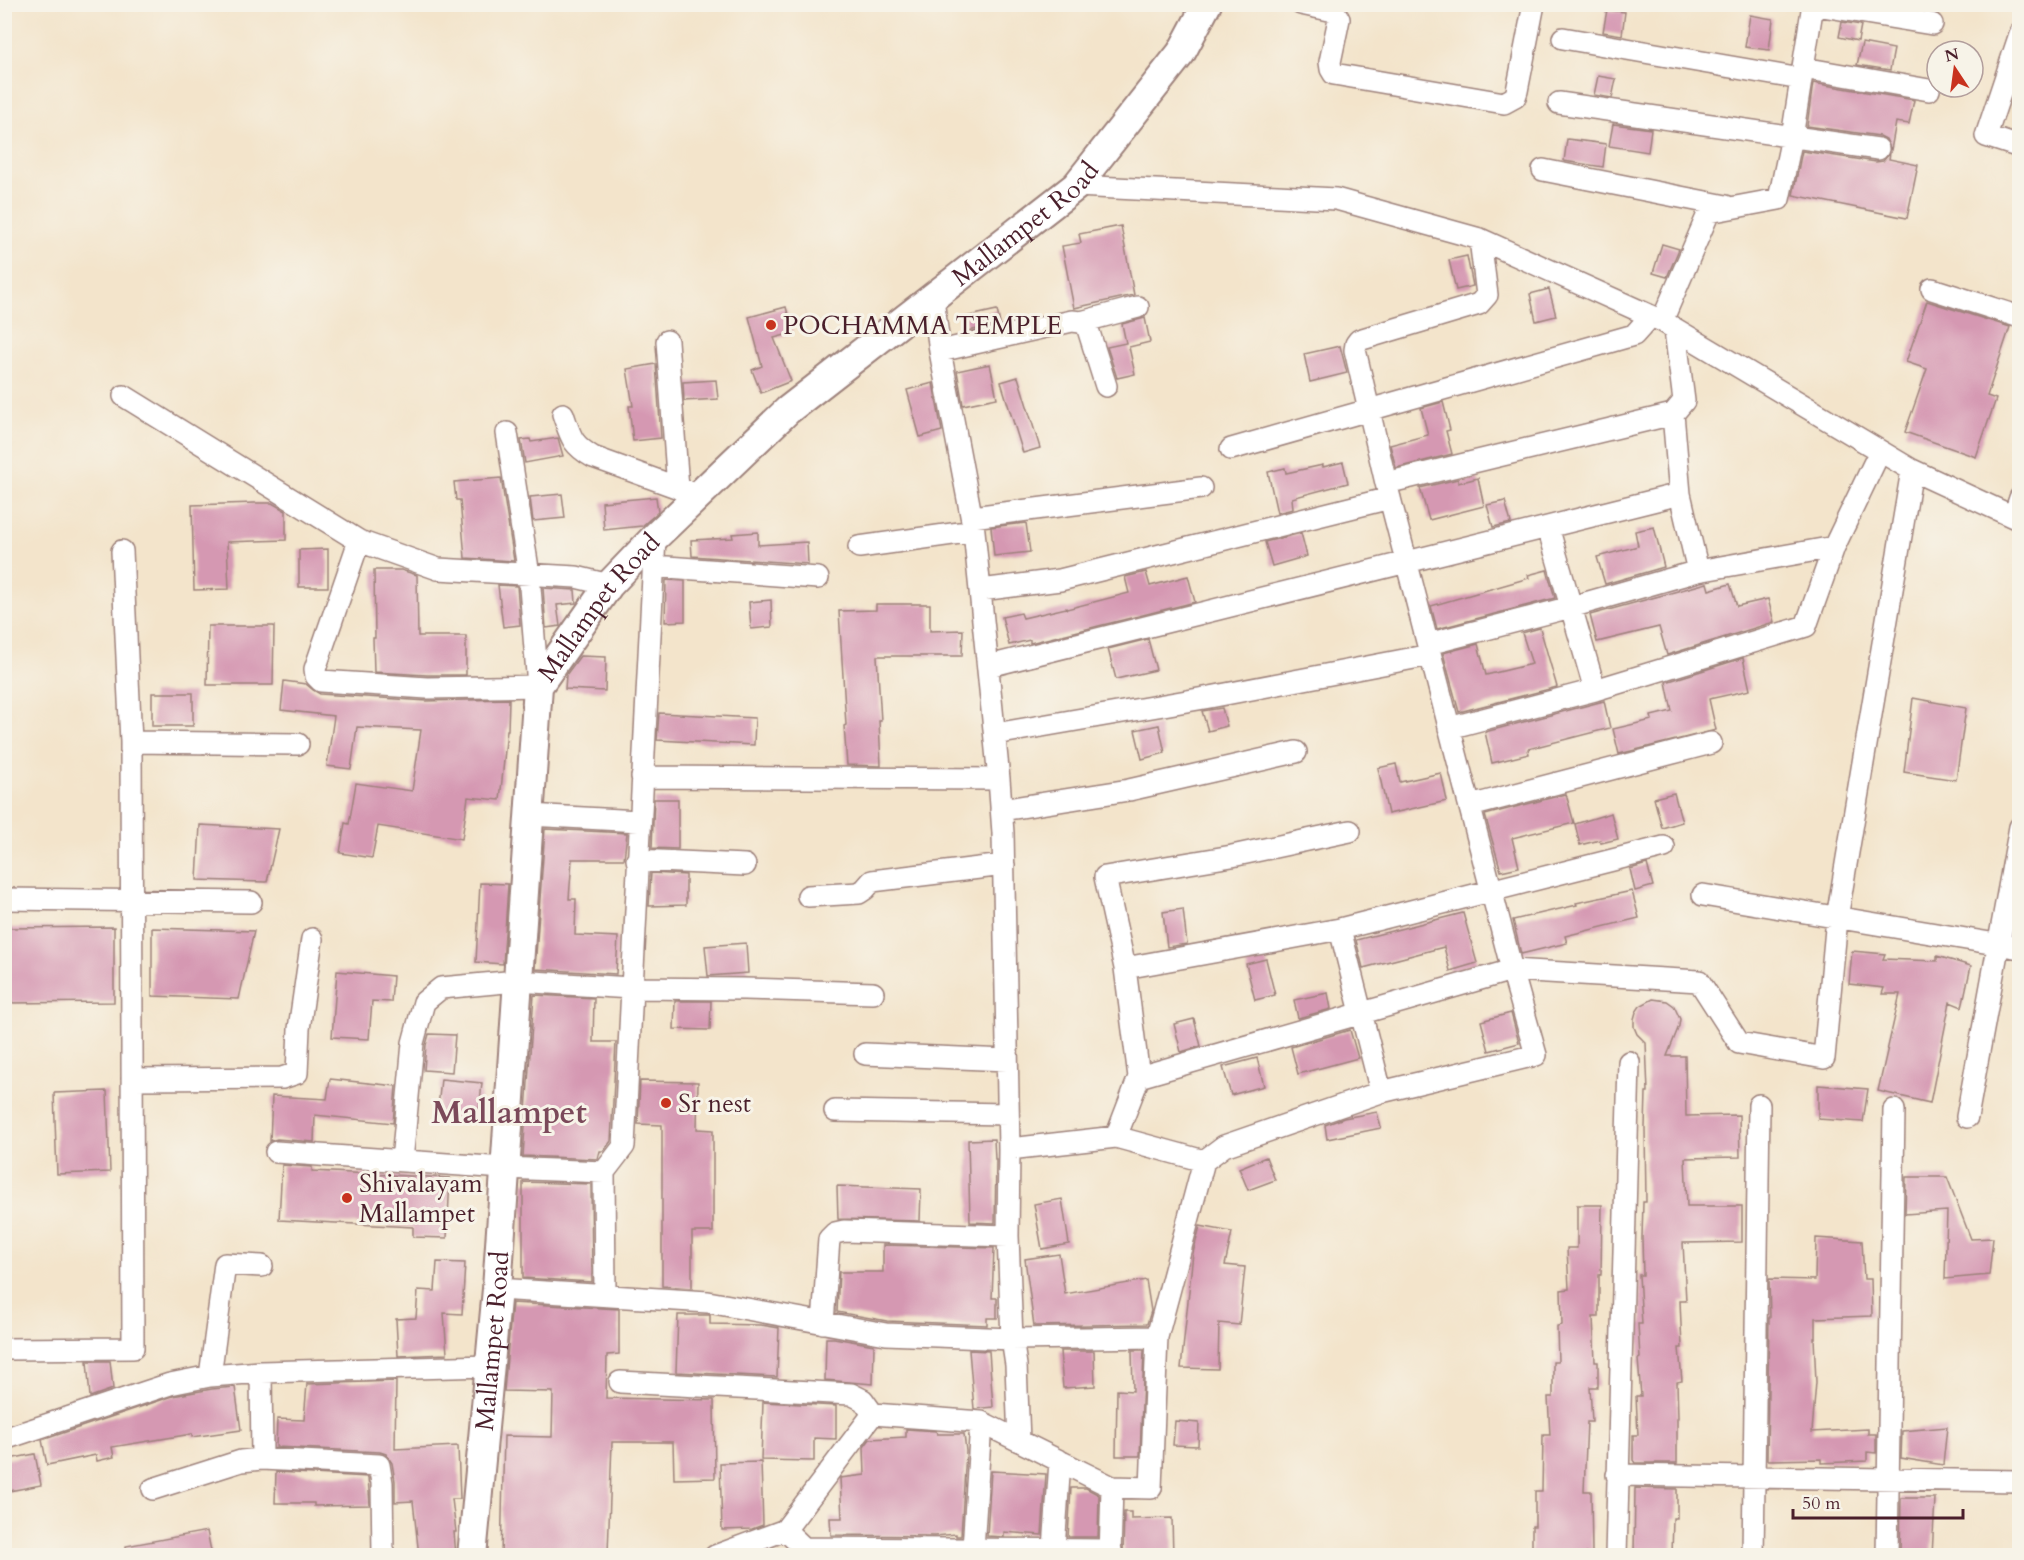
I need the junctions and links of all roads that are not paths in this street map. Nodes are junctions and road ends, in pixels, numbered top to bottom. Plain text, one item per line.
1 (1207, 4) edge
2 (1301, 4) edge
3 (1534, 4) edge
4 (1812, 5) edge
5 (1932, 24) dead end
6 (2019, 34) edge
7 (1563, 38) dead end
8 (1802, 74) junction
9 (1925, 89) edge
10 (1559, 103) dead end
11 (1792, 137) junction
12 (2019, 147) edge
13 (1878, 149) dead end
14 (1543, 170) dead end
15 (1076, 186) junction
16 (1733, 208) junction
17 (1480, 239) junction
18 (1932, 289) dead end
19 (933, 299) junction
20 (1138, 307) dead end
21 (2019, 317) edge
22 (1081, 322) junction
23 (1663, 322) junction
24 (667, 341) dead end
25 (940, 351) junction
26 (1106, 386) dead end
27 (124, 396) dead end
28 (1369, 411) junction
29 (563, 414) dead end
30 (1673, 414) junction
31 (507, 433) dead end
32 (1231, 449) dead end
33 (1880, 451) junction
34 (1912, 470) junction
35 (1201, 488) dead end
36 (1388, 491) junction
37 (688, 492) junction
38 (1680, 494) junction
39 (2018, 512) edge
40 (973, 524) junction
41 (1548, 527) junction
42 (655, 537) junction
43 (359, 541) junction
44 (859, 546) dead end
45 (1834, 547) junction
46 (122, 551) dead end
47 (1406, 561) junction
48 (653, 566) junction
49 (1698, 571) junction
50 (529, 575) junction
51 (818, 578) dead end
52 (609, 585) junction
53 (981, 590) junction
54 (1571, 607) junction
55 (1429, 650) junction
56 (989, 666) junction
57 (538, 686) junction
58 (1595, 690) junction
59 (1449, 728) junction
60 (995, 734) junction
61 (131, 742) junction
62 (1712, 743) dead end
63 (298, 744) dead end
64 (1296, 752) dead end
65 (642, 777) junction
66 (999, 779) junction
67 (1470, 806) junction
68 (1001, 810) junction
69 (529, 815) junction
70 (639, 821) junction
71 (2019, 828) edge
72 (1350, 831) dead end
73 (1664, 847) dead end
74 (637, 860) junction
75 (745, 865) dead end
76 (1004, 865) junction
77 (1491, 891) junction
78 (808, 896) dead end
79 (1703, 896) dead end
80 (4, 899) edge
81 (132, 902) junction
82 (251, 902) dead end
83 (1838, 918) junction
84 (1340, 929) junction
85 (312, 939) dead end
86 (1998, 945) junction
87 (2019, 948) edge
88 (1125, 968) junction
89 (1512, 970) junction
90 (517, 981) junction
91 (631, 988) junction
92 (873, 993) dead end
93 (1360, 1012) junction
94 (866, 1054) dead end
95 (1007, 1060) junction
96 (1629, 1062) dead end
97 (1138, 1077) junction
98 (132, 1079) junction
99 (1381, 1092) junction
100 (1759, 1105) dead end
101 (1894, 1110) dead end
102 (835, 1111) dead end
103 (1008, 1114) junction
104 (1967, 1117) dead end
105 (1116, 1137) junction
106 (1009, 1149) junction
107 (276, 1152) dead end
108 (402, 1161) junction
109 (1204, 1161) junction
110 (504, 1168) junction
111 (604, 1172) junction
112 (1008, 1236) junction
113 (262, 1266) dead end
114 (497, 1289) junction
115 (605, 1295) junction
116 (823, 1323) junction
117 (1157, 1337) junction
118 (1012, 1339) junction
119 (4, 1349) edge
120 (490, 1366) junction
121 (261, 1372) junction
122 (210, 1376) junction
123 (620, 1382) dead end
124 (873, 1414) junction
125 (981, 1422) junction
126 (4, 1439) edge
127 (1019, 1441) junction
128 (262, 1459) junction
129 (1060, 1461) junction
130 (1617, 1475) junction
131 (1754, 1477) junction
132 (1888, 1479) junction
133 (2019, 1481) edge
134 (1112, 1487) junction
135 (153, 1489) dead end
136 (785, 1530) junction
137 (973, 1549) junction
138 (1054, 1550) junction
139 (915, 1552) edge
140 (1013, 1552) edge
141 (1110, 1553) edge
142 (722, 1555) edge
143 (382, 1556) edge
144 (472, 1556) edge
145 (1616, 1556) edge
146 (1753, 1556) edge
147 (1887, 1556) edge

1 - 15 main road, Mallampet Road
2 - 3 street
4 - 5 street
4 - 8 street
6 - 12 street
7 - 8 street
8 - 9 street
8 - 11 street
10 - 11 street
11 - 13 street
11 - 16 street
14 - 16 street
15 - 17 street
15 - 19 main road, Mallampet Road
16 - 23 street
17 - 23 street
17 - 28 street
18 - 21 street
19 - 25 street
19 - 37 main road, Mallampet Road
20 - 22 street
22 - 25 street
22 - 26 street
23 - 28 street
23 - 30 street
23 - 33 street
24 - 37 street
25 - 40 street
27 - 43 street
28 - 32 street
28 - 36 street
29 - 37 street
30 - 36 street
30 - 38 street
31 - 50 street
33 - 34 street
33 - 45 street
34 - 39 street
34 - 83 street
35 - 40 street
36 - 47 street
36 - 53 street
37 - 42 main road, Mallampet Road
38 - 41 street
38 - 49 street
40 - 44 street
40 - 53 street
41 - 47 street
41 - 54 street
42 - 48 street
42 - 52 main road, Mallampet Road
43 - 50 street
43 - 57 street
45 - 49 street
45 - 58 street
46 - 61 street
47 - 55 street
47 - 56 street
48 - 51 street
48 - 65 street
49 - 54 street
50 - 52 street
50 - 57 street
52 - 57 main road, Mallampet Road
53 - 56 street
54 - 55 street
54 - 58 street
55 - 59 street
55 - 60 street
56 - 60 street
57 - 69 main road, Mallampet Road
58 - 59 street
59 - 67 street
60 - 66 street
61 - 63 street
61 - 81 street
62 - 67 street
64 - 68 street
65 - 66 street
65 - 70 street
66 - 68 street
67 - 77 street
68 - 76 street
69 - 70 street
69 - 90 main road, Mallampet Road
70 - 74 street
71 - 86 street
72 - 88 street
73 - 77 street
74 - 75 street
74 - 91 street
76 - 78 street
76 - 95 street
77 - 84 street
77 - 89 street
79 - 83 street
80 - 81 street
81 - 82 street
81 - 98 street
83 - 86 street
83 - 89 street
84 - 88 street
84 - 93 street
85 - 98 street
86 - 87 street
86 - 104 street
88 - 97 street
89 - 93 street
89 - 99 street
90 - 91 street
90 - 108 street
90 - 110 main road, Mallampet Road
91 - 92 street
91 - 111 street
93 - 97 street
93 - 99 street
94 - 95 street
95 - 103 street
96 - 130 street
97 - 105 street
98 - 119 street
99 - 109 street
100 - 131 street
101 - 132 street
102 - 103 street
103 - 106 street
105 - 106 street
105 - 109 street
106 - 112 street
107 - 108 street
108 - 110 street
109 - 117 street
110 - 111 street
110 - 114 main road, Mallampet Road
111 - 115 street
112 - 116 street
112 - 118 street
113 - 122 street
114 - 115 street
114 - 120 main road, Mallampet Road
115 - 116 street
116 - 118 street
117 - 118 street
117 - 134 street
118 - 127 street
120 - 121 street
120 - 144 main road, Mallampet Road
121 - 122 street
121 - 128 street
122 - 126 street
123 - 124 street
124 - 125 street
124 - 136 street
125 - 127 street
125 - 137 street
127 - 129 street
128 - 135 street
128 - 143 street
129 - 134 street
129 - 138 street
130 - 131 street
130 - 145 street
131 - 132 street
131 - 146 street
132 - 133 street
132 - 147 street
134 - 141 street
136 - 139 street
136 - 142 street
137 - 139 street
137 - 140 street
138 - 140 street
138 - 141 street

